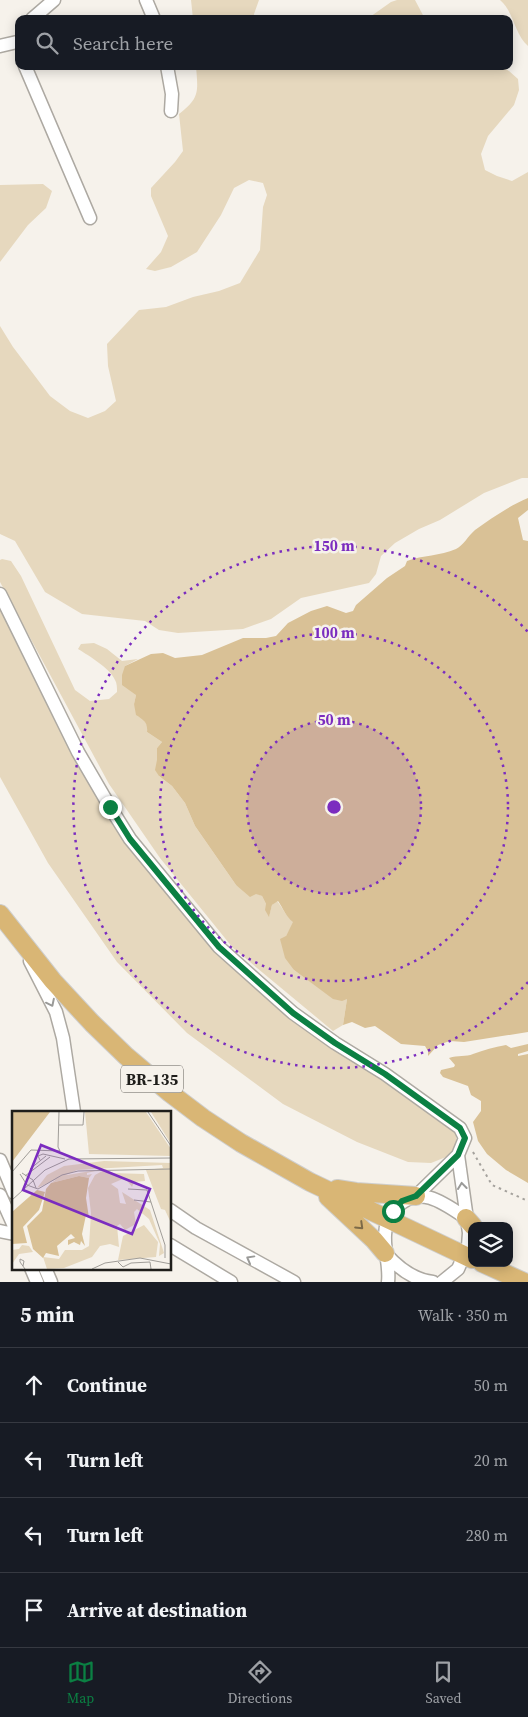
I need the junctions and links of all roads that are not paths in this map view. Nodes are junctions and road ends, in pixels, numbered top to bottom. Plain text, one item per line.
1 (54, 0) edge
2 (146, 0) edge
3 (37, 15) edge
4 (152, 15) edge
5 (15, 43) edge
6 (0, 46) edge
7 (27, 70) edge
8 (168, 70) edge
9 (171, 111) dead end
10 (90, 218) dead end
11 (0, 594) edge
12 (0, 914) edge
13 (21, 943) junction
14 (74, 1111) edge
15 (458, 1155) junction
16 (0, 1160) edge
17 (310, 1182) junction
18 (12, 1188) edge
19 (0, 1195) edge
20 (416, 1196) junction
21 (171, 1211) edge
22 (389, 1219) junction
23 (12, 1222) edge
24 (469, 1222) edge
25 (171, 1246) edge
26 (385, 1253) junction
27 (468, 1257) edge
28 (513, 1265) edge
29 (491, 1267) edge
30 (33, 1270) edge
31 (46, 1270) edge
32 (528, 1278) edge
33 (37, 1282) edge
34 (51, 1282) edge
35 (231, 1282) edge
36 (294, 1282) edge
37 (388, 1282) edge
38 (433, 1282) edge
39 (442, 1282) edge
40 (524, 1282) edge

1 - 3 lane
2 - 4 lane
5 - 6 lane
7 - 10 lane
8 - 9 lane
11 - 15 lane
12 - 13 highway, BR-135
13 -> 14 lane
13 - 17 highway, BR-135
15 - 20 lane
24 -> 15 lane
16 - 18 lane
17 - 20 highway
17 - 22 highway, BR-135
17 -> 26 highway
19 - 23 lane
20 - 22 lane
20 - 24 lane
36 -> 21 lane
22 - 26 lane
22 - 27 highway, BR-135
25 - 35 lane
26 - 37 lane
26 - 38 lane
27 - 39 lane
28 - 32 highway
29 - 40 highway
30 - 33 lane
31 - 34 lane

